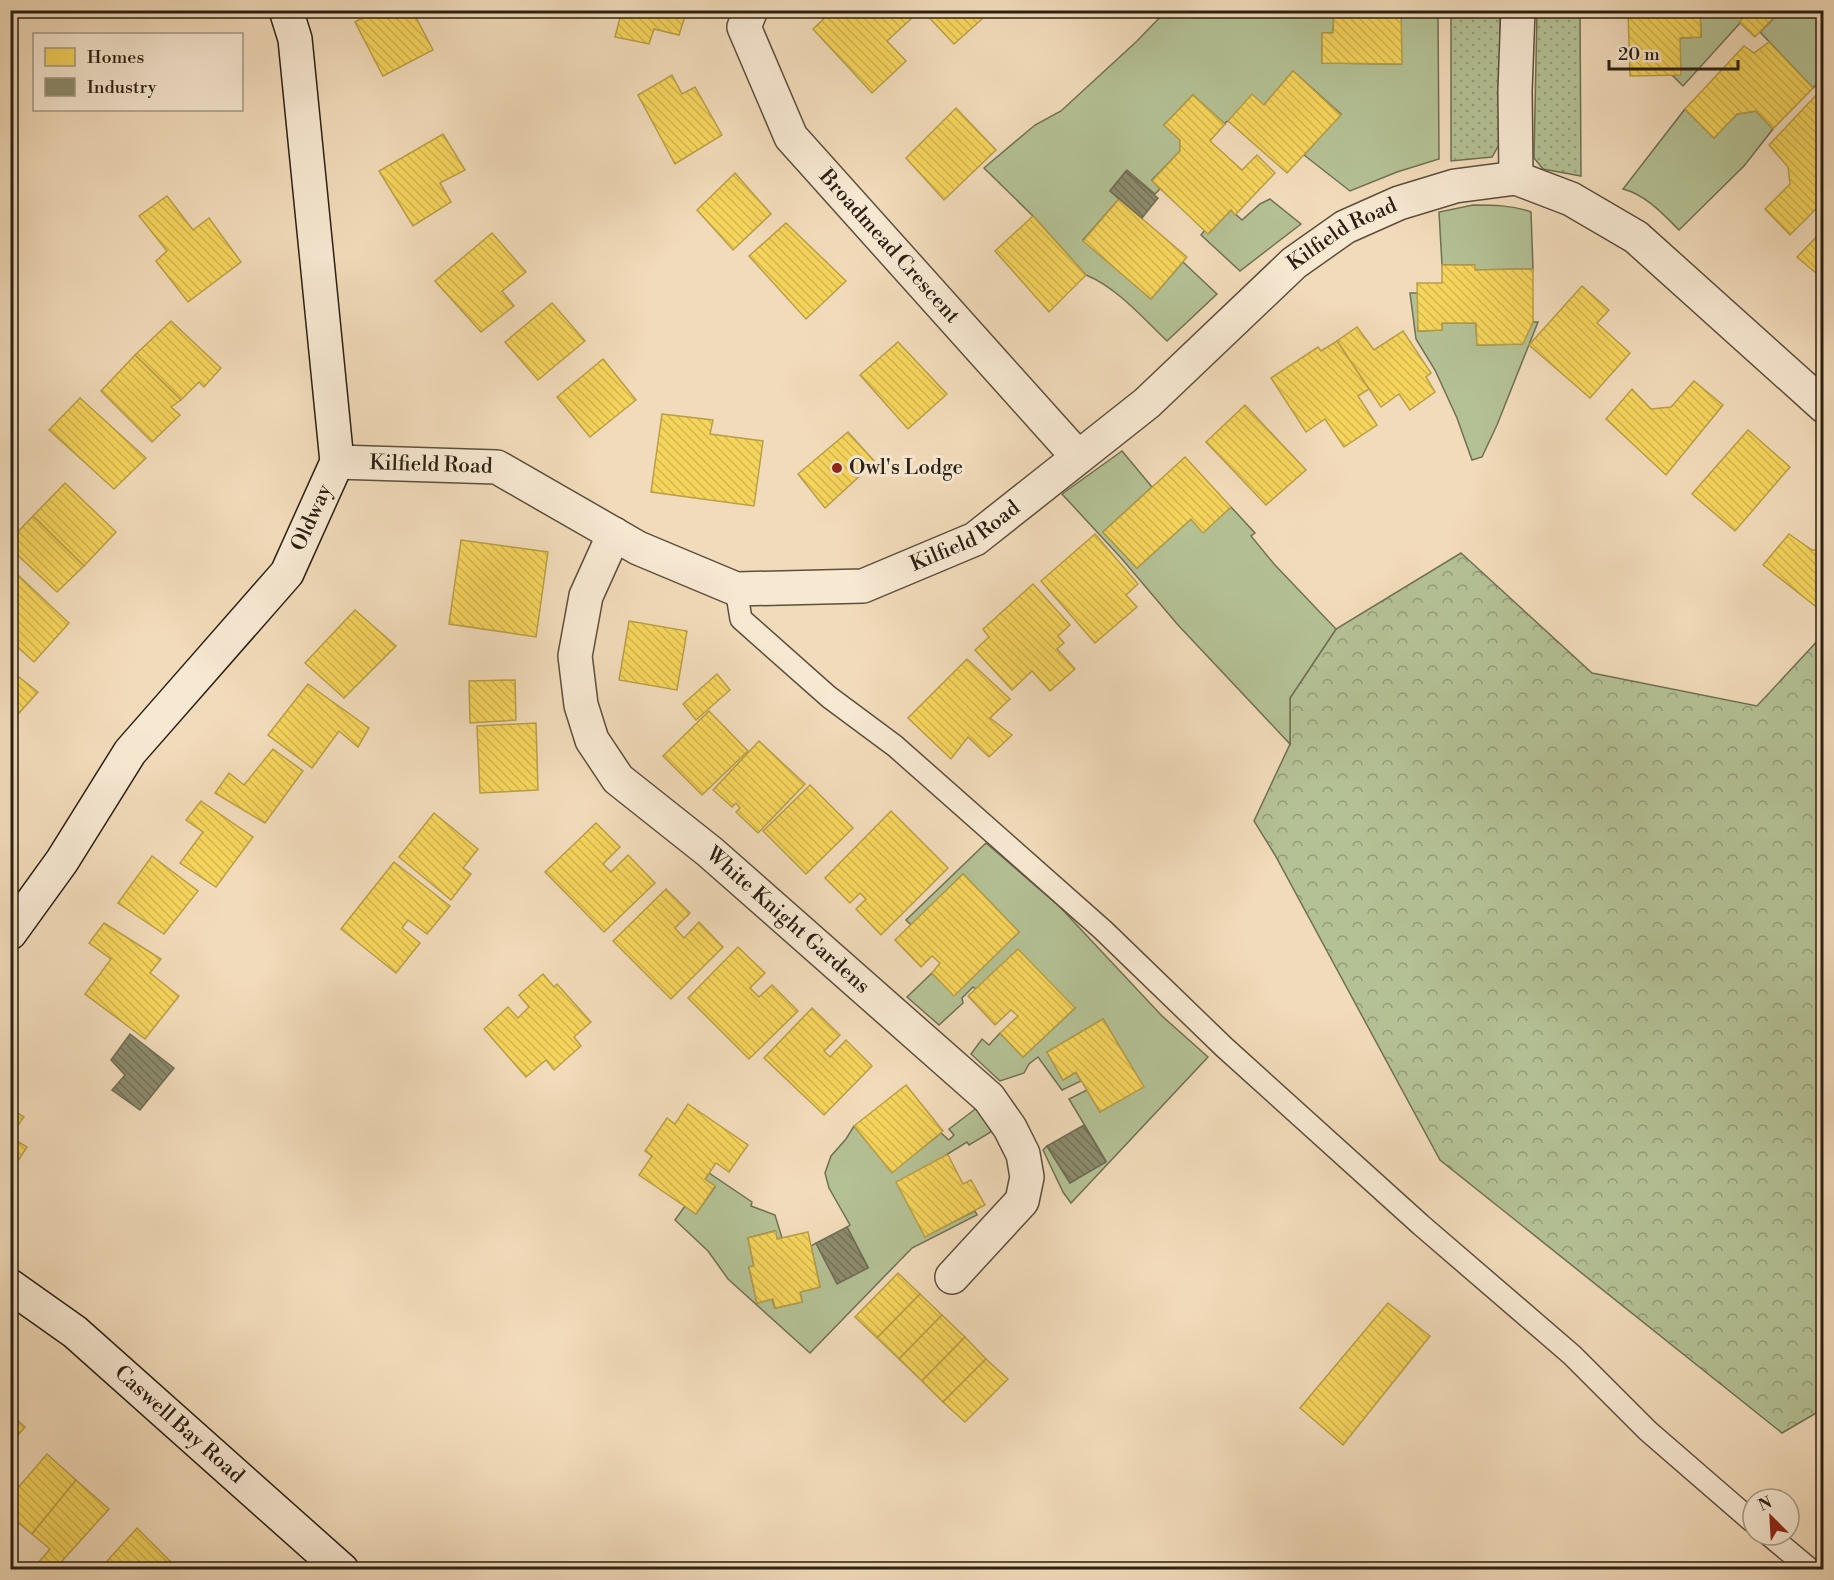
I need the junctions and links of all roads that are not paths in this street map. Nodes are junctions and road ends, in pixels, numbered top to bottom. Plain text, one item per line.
1 (286, 10) edge
2 (751, 10) edge
3 (1518, 10) edge
4 (1516, 178) junction
5 (1824, 406) edge
6 (1078, 457) junction
7 (337, 462) junction
8 (614, 534) junction
9 (735, 589) junction
10 (10, 933) edge
11 (952, 1277) dead end
12 (10, 1286) edge
13 (1741, 1512) edge
14 (1784, 1547) edge
15 (342, 1569) edge
16 (1811, 1569) edge

1 - 7 street, Oldway
2 - 6 street, Broadmead Crescent
3 - 4 street
4 - 5 street, Kilfield Road
4 - 6 street, Kilfield Road
6 - 9 street, Kilfield Road
7 - 8 street, Kilfield Road
7 - 10 street, Oldway
8 - 9 street, Kilfield Road
8 - 11 street, White Knight Gardens
9 - 13 lane
12 - 15 street, Caswell Bay Road
14 - 16 lane

